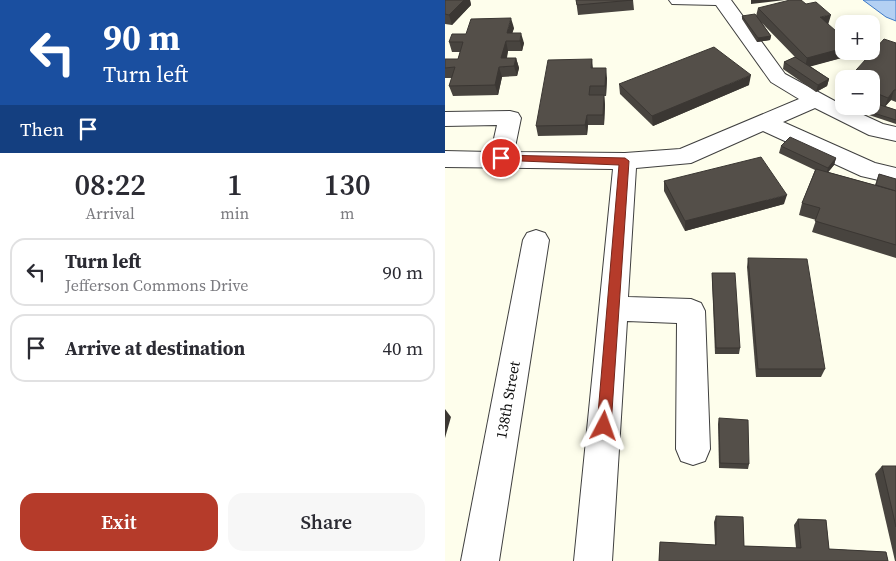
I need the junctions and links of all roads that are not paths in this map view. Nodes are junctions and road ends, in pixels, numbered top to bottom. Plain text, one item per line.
1 (678, 0) edge
2 (722, 0) edge
3 (815, 100) junction
4 (445, 119) edge
5 (763, 122) junction
6 (896, 134) edge
7 (501, 158) junction
8 (445, 159) edge
9 (625, 161) junction
10 (896, 176) edge
11 (536, 240) dead end
12 (613, 309) junction
13 (693, 449) dead end
14 (480, 561) edge
15 (593, 561) edge

1 - 2 street
2 - 3 street
3 - 5 street
3 - 6 street
4 - 7 street
5 - 9 street
5 - 10 street
7 - 8 street
7 - 9 street
9 - 12 street
11 - 14 street, 138th Street
12 - 13 street
12 - 15 street

